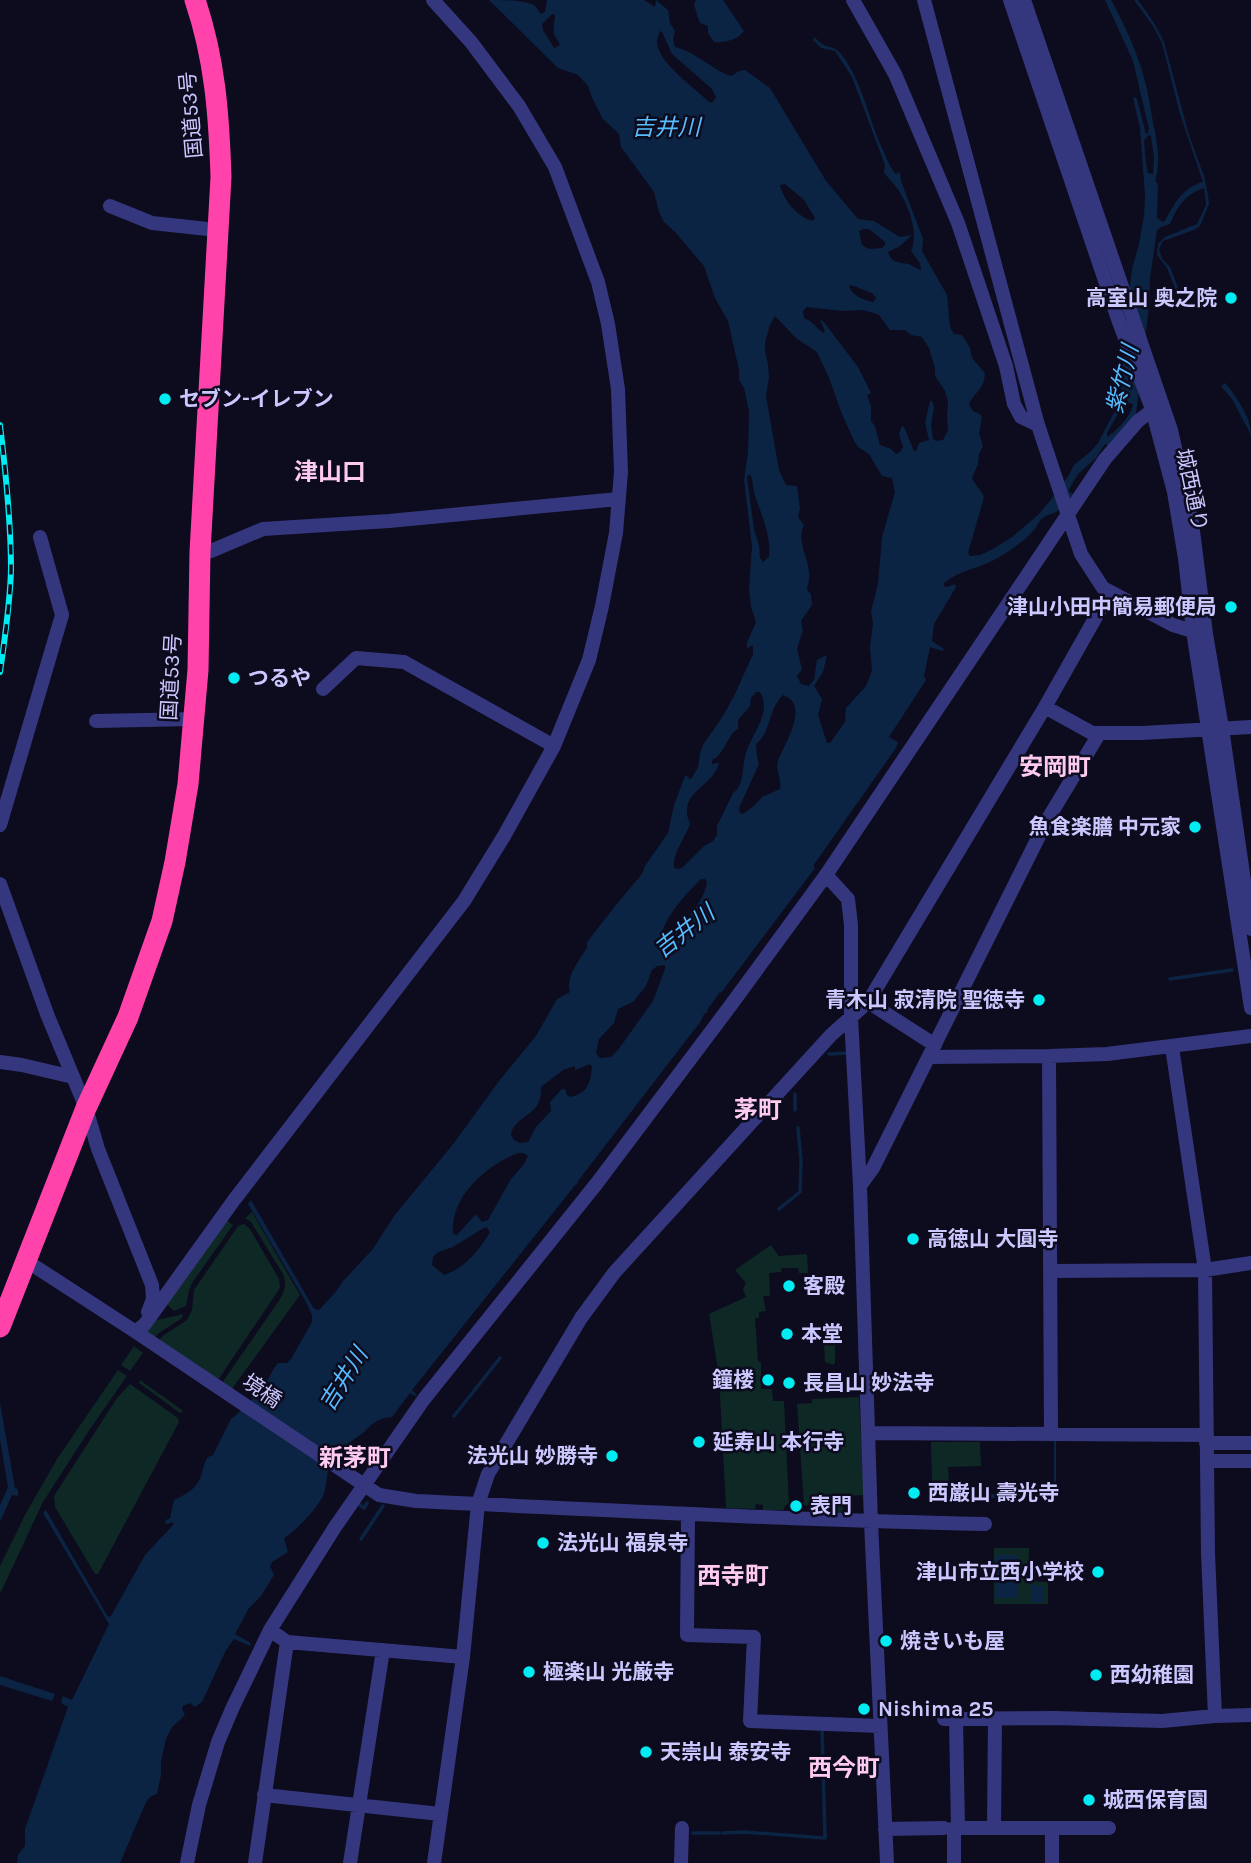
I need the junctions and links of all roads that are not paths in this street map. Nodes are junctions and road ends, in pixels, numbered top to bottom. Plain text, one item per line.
1 (195, 0) edge
2 (433, 0) edge
3 (853, 0) edge
4 (924, 0) edge
5 (1010, 0) edge
6 (1024, 0) edge
7 (110, 206) dead end
8 (217, 230) junction
9 (1157, 406) junction
10 (1038, 425) junction
11 (618, 499) junction
12 (1067, 512) junction
13 (40, 537) dead end
14 (200, 552) junction
15 (1110, 592) junction
16 (1199, 633) junction
17 (323, 689) dead end
18 (1045, 708) junction
19 (193, 719) junction
20 (96, 721) dead end
21 (1251, 727) edge
22 (1215, 728) junction
23 (1099, 734) junction
24 (554, 746) junction
25 (0, 825) edge
26 (826, 875) junction
27 (0, 884) edge
28 (1251, 929) edge
29 (869, 1002) junction
30 (1251, 1008) edge
31 (851, 1017) junction
32 (1251, 1036) edge
33 (1172, 1047) junction
34 (932, 1051) junction
35 (1049, 1056) junction
36 (0, 1062) edge
37 (73, 1077) junction
38 (86, 1108) junction
39 (860, 1186) junction
40 (25, 1260) junction
41 (1251, 1263) edge
42 (1205, 1270) junction
43 (1050, 1271) junction
44 (0, 1327) edge
45 (141, 1328) junction
46 (869, 1433) junction
47 (1051, 1434) junction
48 (1207, 1439) junction
49 (1251, 1443) edge
50 (1207, 1461) junction
51 (1251, 1461) edge
52 (363, 1485) junction
53 (478, 1504) junction
54 (688, 1514) junction
55 (871, 1522) junction
56 (985, 1524) dead end
57 (270, 1630) junction
58 (287, 1642) junction
59 (383, 1650) junction
60 (463, 1657) junction
61 (1251, 1715) edge
62 (1214, 1716) junction
63 (995, 1718) junction
64 (880, 1726) junction
65 (264, 1795) junction
66 (358, 1805) junction
67 (440, 1814) junction
68 (994, 1827) junction
69 (682, 1828) dead end
70 (951, 1828) junction
71 (1109, 1828) dead end
72 (885, 1829) junction
73 (1052, 1829) junction
74 (187, 1863) edge
75 (255, 1863) edge
76 (350, 1863) edge
77 (434, 1863) edge
78 (681, 1863) edge
79 (887, 1863) edge
80 (954, 1863) edge
81 (1052, 1863) edge

1 - 8 highway, 国道53号
2 - 11 street
3 - 10 street
4 - 10 street
5 - 9 street, 城西通り
6 - 9 street, 城西通り
7 - 8 street
8 - 14 highway, 国道53号
9 - 12 street
9 - 16 street, 城西通り
10 - 12 street
11 - 14 street
11 - 24 street
12 - 15 street
12 - 26 street
13 - 25 street
14 - 19 highway, 国道53号
15 - 16 street
15 - 18 street
16 - 22 street, 城西通り
17 - 24 street
18 - 23 street
18 - 29 street
19 - 20 street
19 - 38 highway, 国道53号
21 - 22 street
22 - 23 street
22 - 28 street, 城西通り
22 - 30 street, 城西通り
23 - 34 street
24 - 45 street
26 - 31 street
26 - 52 street
27 - 37 street
29 - 31 street
29 - 34 street
31 - 39 street
31 - 53 street
32 - 33 street
33 - 35 street
33 - 42 street
34 - 35 street
34 - 39 street
35 - 43 street
36 - 37 street
37 - 38 street
38 - 40 highway, 国道53号
38 - 45 street
39 - 46 street
40 - 44 highway, 国道53号
40 - 45 street, 境橋
41 - 42 street
42 - 43 street
42 - 48 street
43 - 47 street
45 - 52 street, 境橋
46 - 47 street
46 - 55 street
47 - 48 street
48 - 49 street
48 - 50 street
50 - 51 street
50 - 62 street
52 - 53 street, 境橋
52 - 57 street
53 - 54 street, 境橋
53 - 60 street
54 - 55 street, 境橋
54 - 64 street
55 - 56 street, 境橋
55 - 64 street
57 - 58 street
57 - 74 street
58 - 59 street
58 - 65 street
59 - 60 street
59 - 66 street
60 - 67 street
61 - 62 street
62 - 63 street
63 - 68 street
63 - 70 street
64 - 72 street
65 - 66 street
65 - 75 street
66 - 67 street
66 - 76 street
67 - 77 street
68 - 70 street
68 - 73 street
69 - 78 street
70 - 72 street
70 - 80 street
71 - 73 street
72 - 79 street
73 - 81 street

